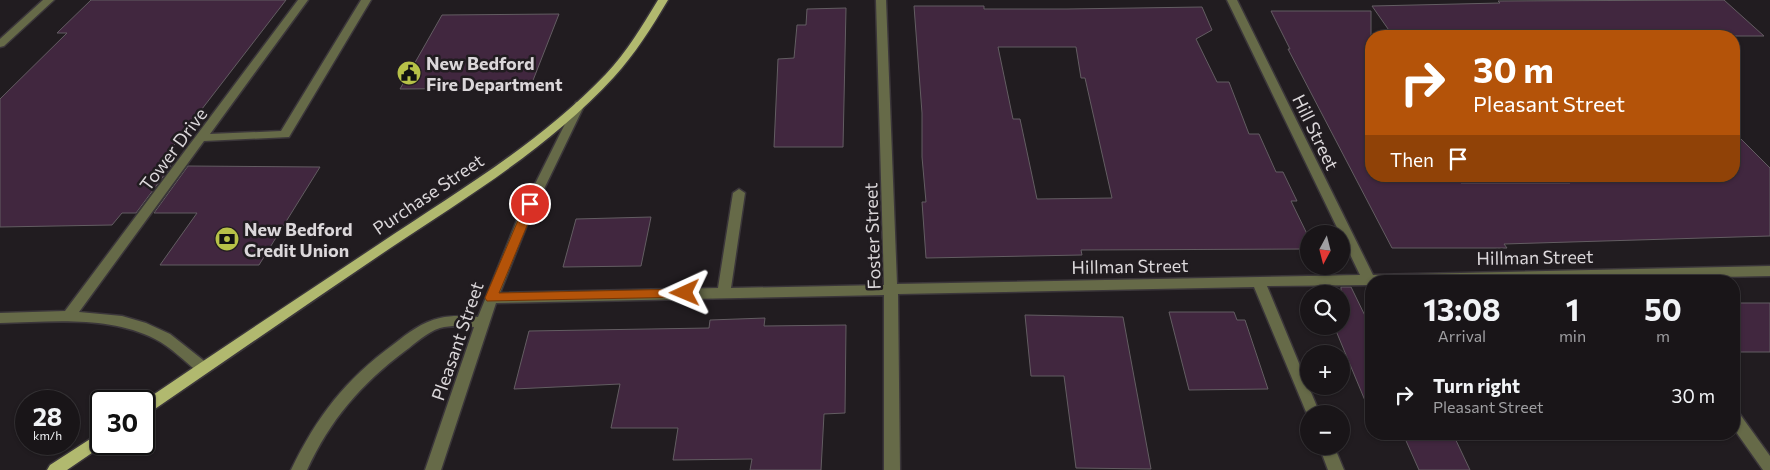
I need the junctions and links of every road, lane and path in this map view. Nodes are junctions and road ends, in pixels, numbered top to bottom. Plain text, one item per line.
1 (49, 0) edge
2 (303, 0) edge
3 (366, 0) edge
4 (663, 0) edge
5 (881, 0) edge
6 (1232, 0) edge
7 (0, 44) edge
8 (580, 104) junction
9 (202, 138) junction
10 (740, 193) dead end
11 (1770, 271) edge
12 (1367, 275) edge
13 (1693, 275) edge
14 (1365, 280) edge
15 (1259, 282) junction
16 (891, 289) junction
17 (724, 292) junction
18 (491, 298) junction
19 (68, 317) junction
20 (0, 318) edge
21 (482, 322) junction
22 (202, 368) junction
23 (155, 401) edge
24 (1309, 405) edge
25 (1740, 426) edge
26 (90, 446) edge
27 (1330, 455) edge
28 (1770, 468) edge
29 (55, 470) edge
30 (299, 470) edge
31 (433, 470) edge
32 (892, 470) edge
33 (1336, 470) edge

1 - 7 street
2 - 9 street, Tower Drive
3 - 9 street
4 - 8 main road, Pleasant Street
5 - 16 street, Foster Street
6 - 12 street, Hill Street
8 - 18 street, Pleasant Street
8 - 22 main road, Purchase Street
9 - 19 street, Tower Drive
10 - 17 street
11 - 13 street, Hillman Street
14 - 15 street, Hillman Street
15 - 16 street, Hillman Street
15 - 24 street
16 - 17 street, Hillman Street
16 - 32 street, Foster Street
17 - 18 street, Hillman Street
18 - 21 street, Pleasant Street
19 - 20 street
19 - 22 street
21 - 30 street
21 - 31 street, Pleasant Street
22 - 23 main road, Purchase Street
25 - 28 street
26 - 29 main road
27 - 33 street

